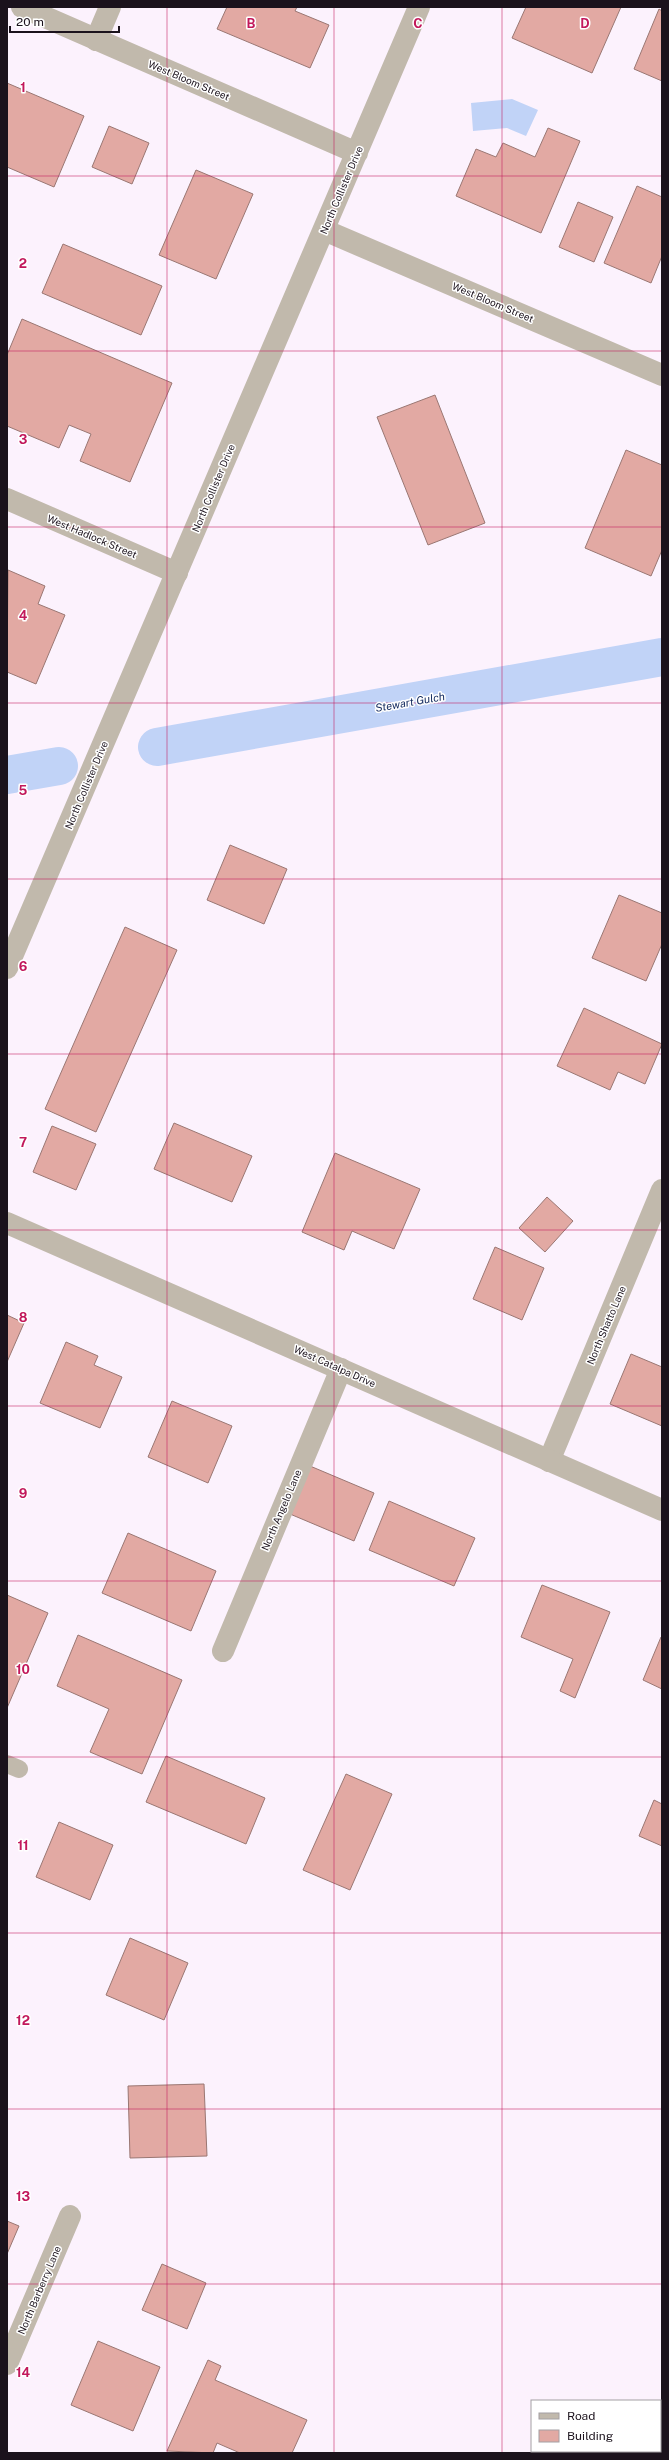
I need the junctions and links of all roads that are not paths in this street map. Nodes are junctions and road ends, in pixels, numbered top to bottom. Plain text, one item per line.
1 (22, 7) edge
2 (110, 7) edge
3 (419, 7) edge
4 (96, 40) junction
5 (357, 153) junction
6 (324, 230) junction
7 (662, 375) edge
8 (7, 499) edge
9 (177, 573) junction
10 (7, 968) edge
11 (662, 1190) edge
12 (7, 1223) edge
13 (340, 1369) junction
14 (549, 1461) junction
15 (662, 1510) edge
16 (222, 1651) dead end
17 (70, 2216) dead end
18 (7, 2364) edge

1 - 4 street, West Bloom Street
2 - 4 street
3 - 5 street, North Collister Drive
4 - 5 street, West Bloom Street
5 - 6 street, North Collister Drive
6 - 7 street, West Bloom Street
6 - 9 street, North Collister Drive
8 - 9 street, West Hadlock Street
9 - 10 street, North Collister Drive
11 - 14 street, North Shatto Lane
12 - 13 street, West Catalpa Drive
13 - 14 street, West Catalpa Drive
13 - 16 street, North Angelo Lane
14 - 15 street, West Catalpa Drive
17 - 18 street, North Barberry Lane

